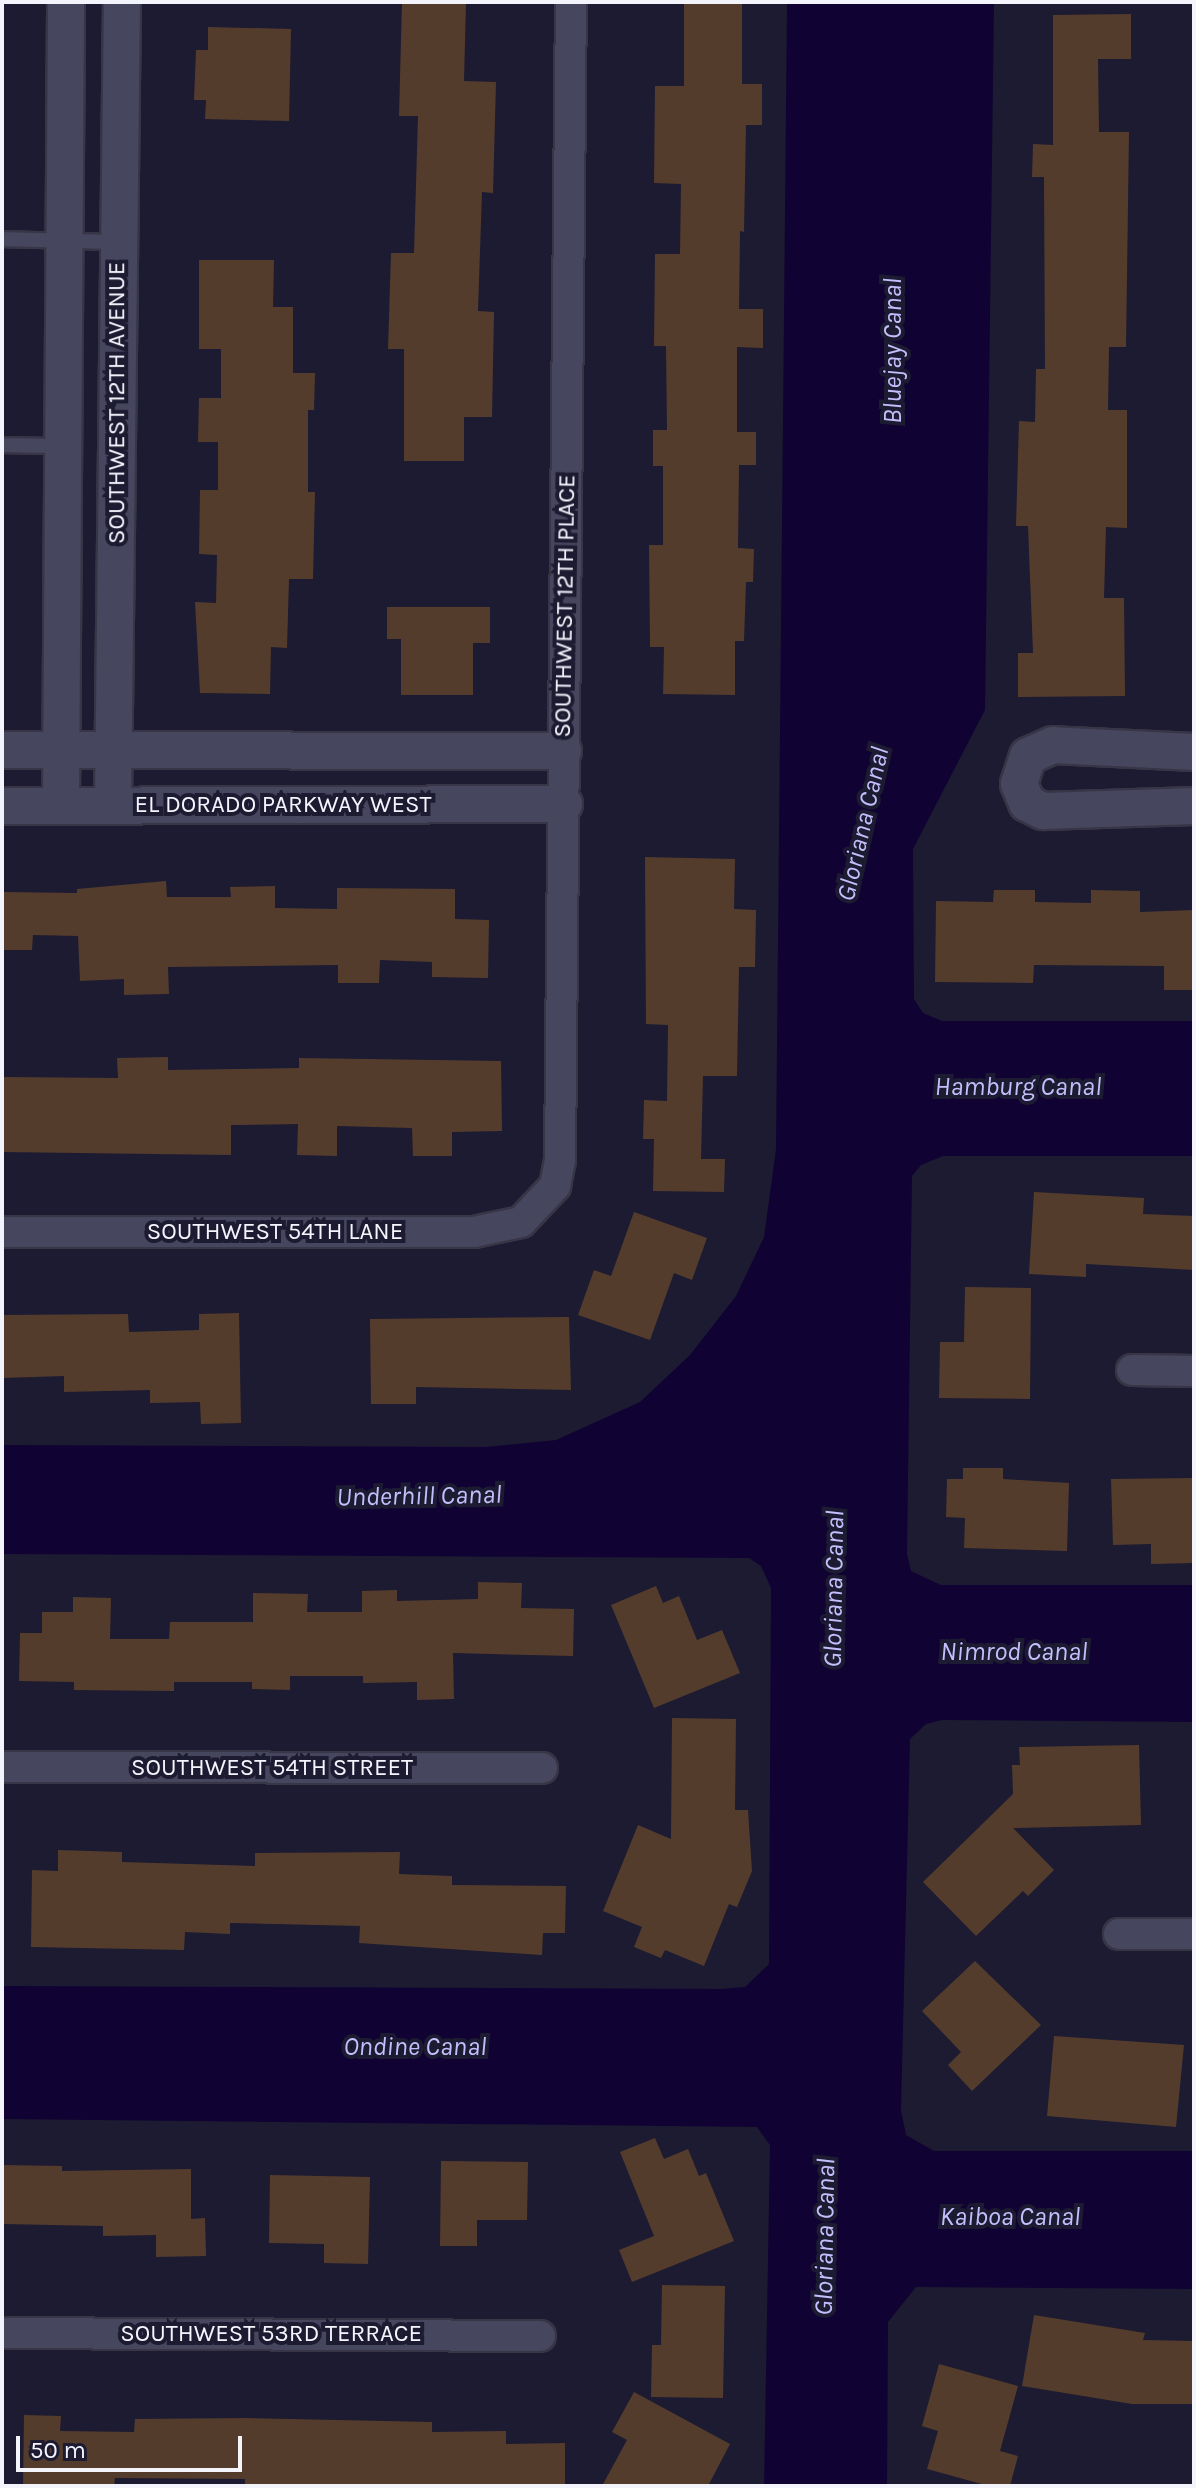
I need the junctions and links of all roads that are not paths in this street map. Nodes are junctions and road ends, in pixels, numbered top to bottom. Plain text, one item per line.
1 (66, 2) edge
2 (122, 2) edge
3 (571, 2) edge
4 (2, 239) edge
5 (65, 240) junction
6 (118, 242) junction
7 (2, 445) edge
8 (65, 446) junction
9 (2, 750) edge
10 (113, 750) junction
11 (61, 751) junction
12 (563, 751) junction
13 (1194, 752) edge
14 (61, 803) junction
15 (113, 804) junction
16 (564, 804) junction
17 (2, 806) edge
18 (1194, 806) edge
19 (541, 1206) joint
20 (2, 1232) edge
21 (1132, 1370) dead end
22 (1194, 1371) edge
23 (2, 1767) edge
24 (542, 1768) dead end
25 (1119, 1934) dead end
26 (1194, 1934) edge
27 (2, 2333) edge
28 (540, 2336) dead end

1 - 5 street
2 - 6 street, SOUTHWEST 12TH AVENUE
3 - 12 street, SOUTHWEST 12TH PLACE
4 - 5 lane
5 - 6 lane
5 - 8 street
6 - 10 street, SOUTHWEST 12TH AVENUE
7 - 8 lane
8 - 11 street
9 - 11 street
10 - 11 street
10 - 12 street
10 - 15 street, SOUTHWEST 12TH AVENUE
11 - 14 street
12 - 16 street, SOUTHWEST 12TH PLACE
13 - 18 street
14 - 15 street, EL DORADO PARKWAY WEST
14 - 17 street, EL DORADO PARKWAY WEST
15 - 16 street, EL DORADO PARKWAY WEST
16 - 19 street, SOUTHWEST 12TH PLACE
19 - 20 street, SOUTHWEST 54TH LANE
21 - 22 street
23 - 24 street, SOUTHWEST 54TH STREET
25 - 26 street
27 - 28 street, SOUTHWEST 53RD TERRACE

